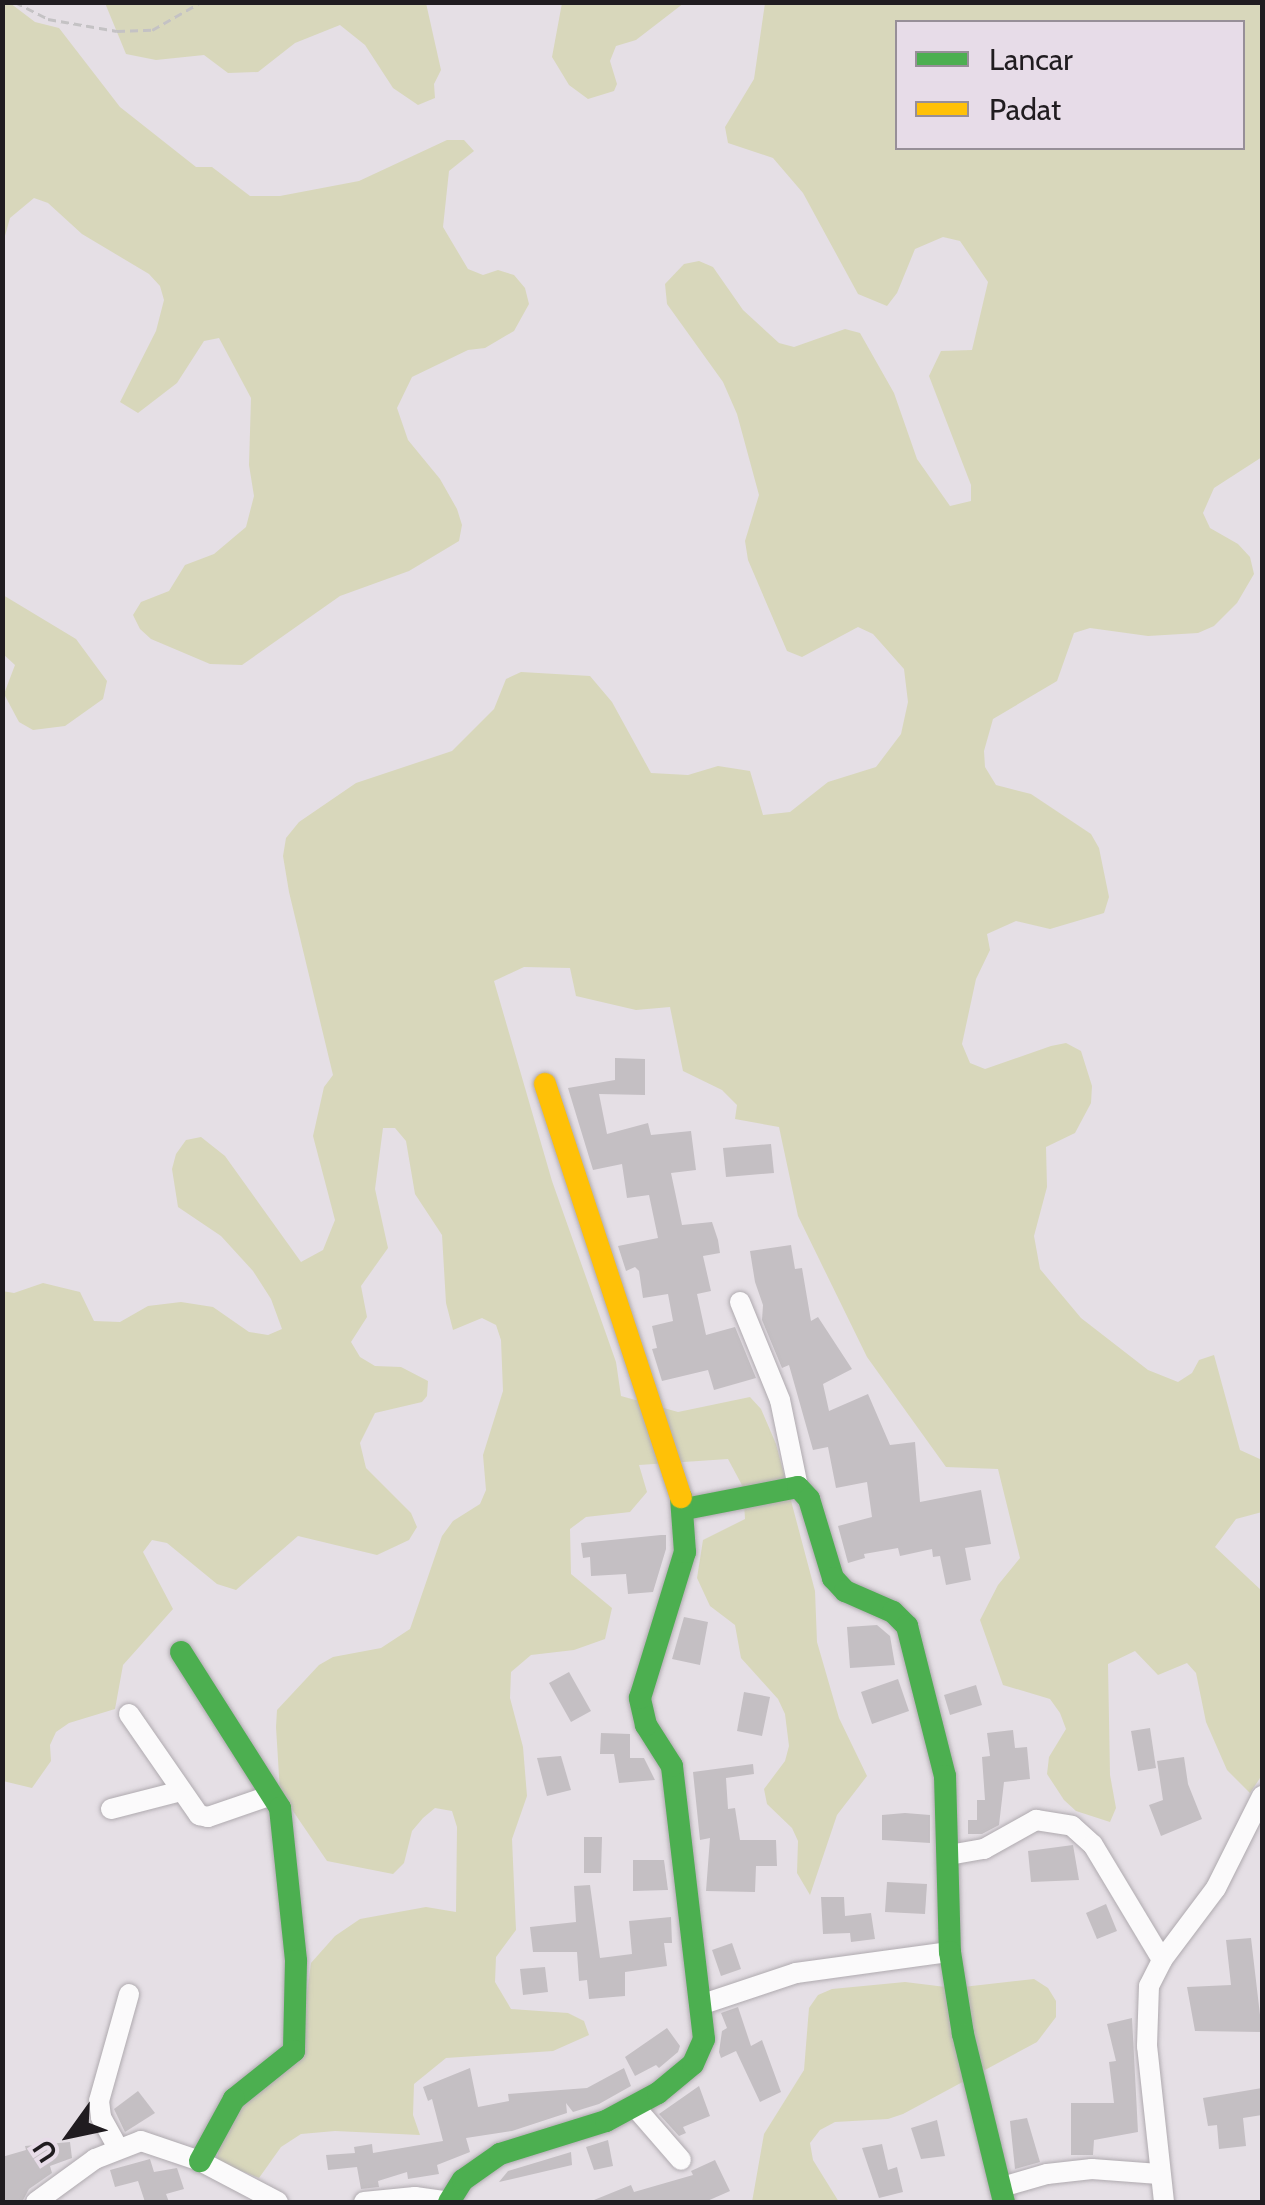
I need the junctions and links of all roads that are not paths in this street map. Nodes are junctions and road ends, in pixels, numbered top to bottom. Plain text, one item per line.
1 (545, 1084) dead end
2 (740, 1302) dead end
3 (798, 1487) junction
4 (685, 1509) junction
5 (181, 1652) dead end
6 (129, 1714) dead end
7 (181, 1791) junction
8 (272, 1795) junction
9 (1262, 1796) edge
10 (112, 1809) dead end
11 (949, 1855) junction
12 (950, 1952) junction
13 (1162, 1960) junction
14 (129, 1994) dead end
15 (702, 2004) junction
16 (635, 2107) junction
17 (118, 2148) junction
18 (681, 2160) dead end
19 (200, 2162) junction
20 (1159, 2174) junction
21 (1003, 2195) edge
22 (36, 2202) edge
23 (278, 2202) edge
24 (364, 2202) edge
25 (449, 2202) edge
26 (1164, 2202) edge

1 - 4 street
2 - 3 street
3 - 4 street
3 - 11 street
4 - 15 street
5 - 8 street
6 - 7 street
7 - 8 street
7 - 10 street
8 - 19 street
9 - 13 street
11 - 12 street
11 - 13 street
12 - 15 street
12 - 21 street
13 - 20 street
14 - 17 street
15 - 16 street
16 - 18 street
16 - 25 street
17 - 19 street
17 - 22 street
19 - 23 street
20 - 21 street
20 - 26 street
24 - 25 street

